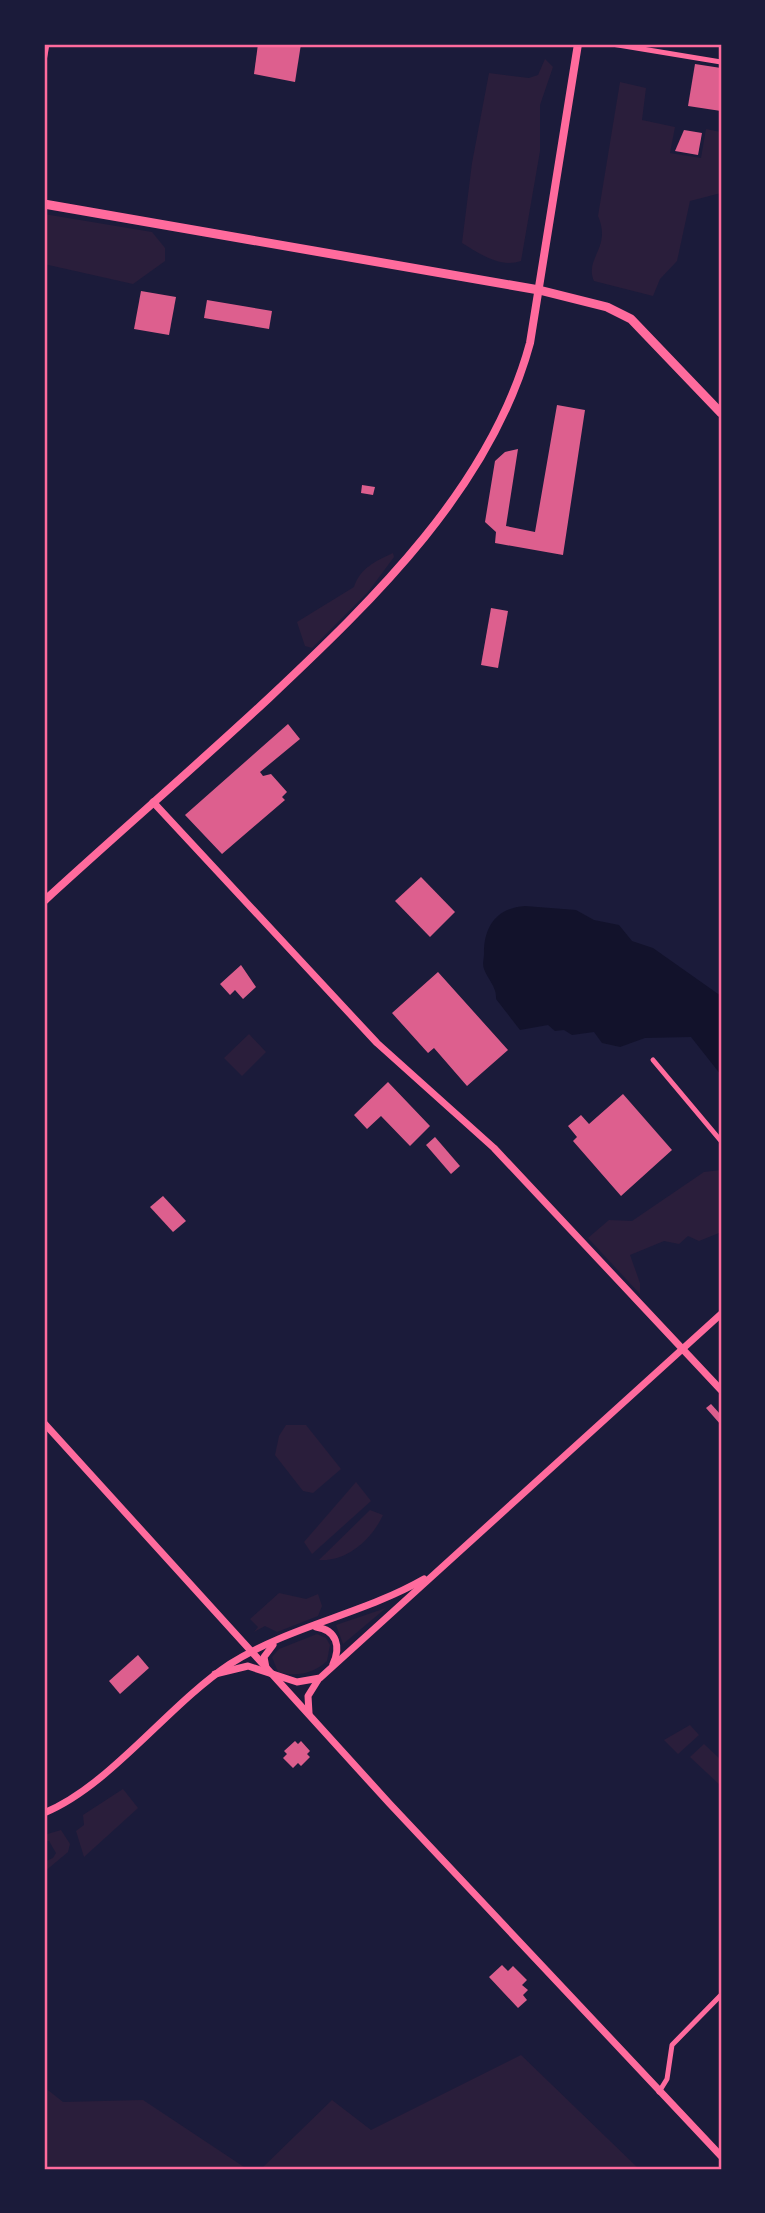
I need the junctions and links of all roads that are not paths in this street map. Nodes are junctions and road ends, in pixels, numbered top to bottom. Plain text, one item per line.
1 (47, 44) edge
2 (578, 44) edge
3 (612, 44) edge
4 (44, 61) edge
5 (721, 62) edge
6 (44, 204) edge
7 (539, 290) junction
8 (721, 413) edge
9 (153, 802) junction
10 (44, 901) edge
11 (653, 1060) dead end
12 (721, 1141) edge
13 (721, 1314) edge
14 (682, 1349) junction
15 (721, 1390) edge
16 (44, 1423) edge
17 (434, 1573) junction
18 (313, 1626) junction
19 (281, 1639) junction
20 (251, 1652) junction
21 (269, 1672) junction
22 (215, 1675) junction
23 (323, 1675) junction
24 (315, 1723) junction
25 (44, 1813) edge
26 (721, 1995) edge
27 (659, 2092) junction
28 (721, 2157) edge

1 - 4 street
2 - 7 main road
3 - 5 street
6 - 7 main road
7 - 8 main road
7 - 9 main road
9 - 10 main road
9 - 14 street
11 - 12 street
13 - 14 street
14 - 15 street
14 - 17 street
16 - 20 street
17 - 18 street
17 - 23 street
18 - 19 street
18 - 23 street
19 - 20 street
19 - 21 street
20 - 21 street
20 - 22 street
21 - 22 street
21 - 23 street
21 - 24 street
22 - 25 street
23 - 24 street
24 - 27 street
26 - 27 street
27 - 28 street

